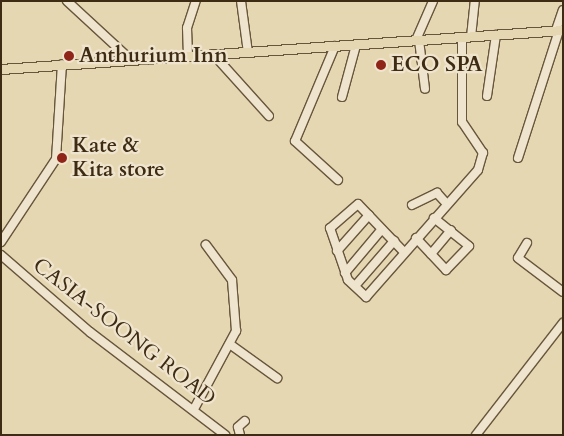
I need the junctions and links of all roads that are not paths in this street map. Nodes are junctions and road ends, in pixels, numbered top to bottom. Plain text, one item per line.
1 (66, 1) edge
2 (196, 1) edge
3 (241, 1) edge
4 (433, 1) edge
5 (475, 1) edge
6 (563, 10) edge
7 (559, 30) edge
8 (496, 35) junction
9 (466, 37) junction
10 (417, 40) junction
11 (356, 45) junction
12 (335, 46) junction
13 (248, 53) junction
14 (214, 55) junction
15 (188, 56) junction
16 (131, 60) junction
17 (62, 64) junction
18 (1, 69) edge
19 (425, 90) dead end
20 (487, 96) dead end
21 (342, 97) dead end
22 (269, 116) dead end
23 (518, 158) dead end
24 (338, 180) dead end
25 (447, 204) junction
26 (412, 205) dead end
27 (369, 215) junction
28 (434, 218) junction
29 (382, 229) junction
30 (451, 230) junction
31 (416, 238) junction
32 (394, 241) junction
33 (1, 242) edge
34 (527, 243) dead end
35 (206, 245) dead end
36 (337, 252) junction
37 (404, 252) junction
38 (431, 254) junction
39 (1, 255) edge
40 (345, 273) junction
41 (355, 286) junction
42 (563, 292) edge
43 (563, 323) edge
44 (231, 345) junction
45 (277, 378) dead end
46 (194, 409) junction
47 (245, 421) dead end
48 (225, 435) edge
49 (240, 435) edge
50 (476, 435) edge

1 - 16 street
2 - 15 street
3 - 13 street
4 - 10 street
5 - 9 street
6 - 7 street
7 - 8 main road
7 - 23 street
8 - 9 main road
8 - 20 street
9 - 10 main road
9 - 25 street
10 - 11 main road
10 - 19 street
11 - 12 main road
11 - 21 street
12 - 13 main road
12 - 24 street
13 - 14 main road
14 - 15 main road
14 - 22 street
15 - 16 main road
16 - 17 main road
17 - 18 main road
17 - 33 street
25 - 26 street
25 - 28 street
27 - 29 street
27 - 36 street
27 - 36 street
28 - 30 street
28 - 31 street
29 - 32 street
29 - 40 street
30 - 38 street
30 - 38 street
31 - 37 street
31 - 38 street
32 - 37 street
32 - 41 street
34 - 42 street
35 - 44 street
36 - 40 street
37 - 41 street
39 - 46 street, CASIA-SOONG ROAD
40 - 41 street
43 - 50 street
44 - 45 street
44 - 46 street
46 - 48 street, CASIA-SOONG ROAD
47 - 49 street

